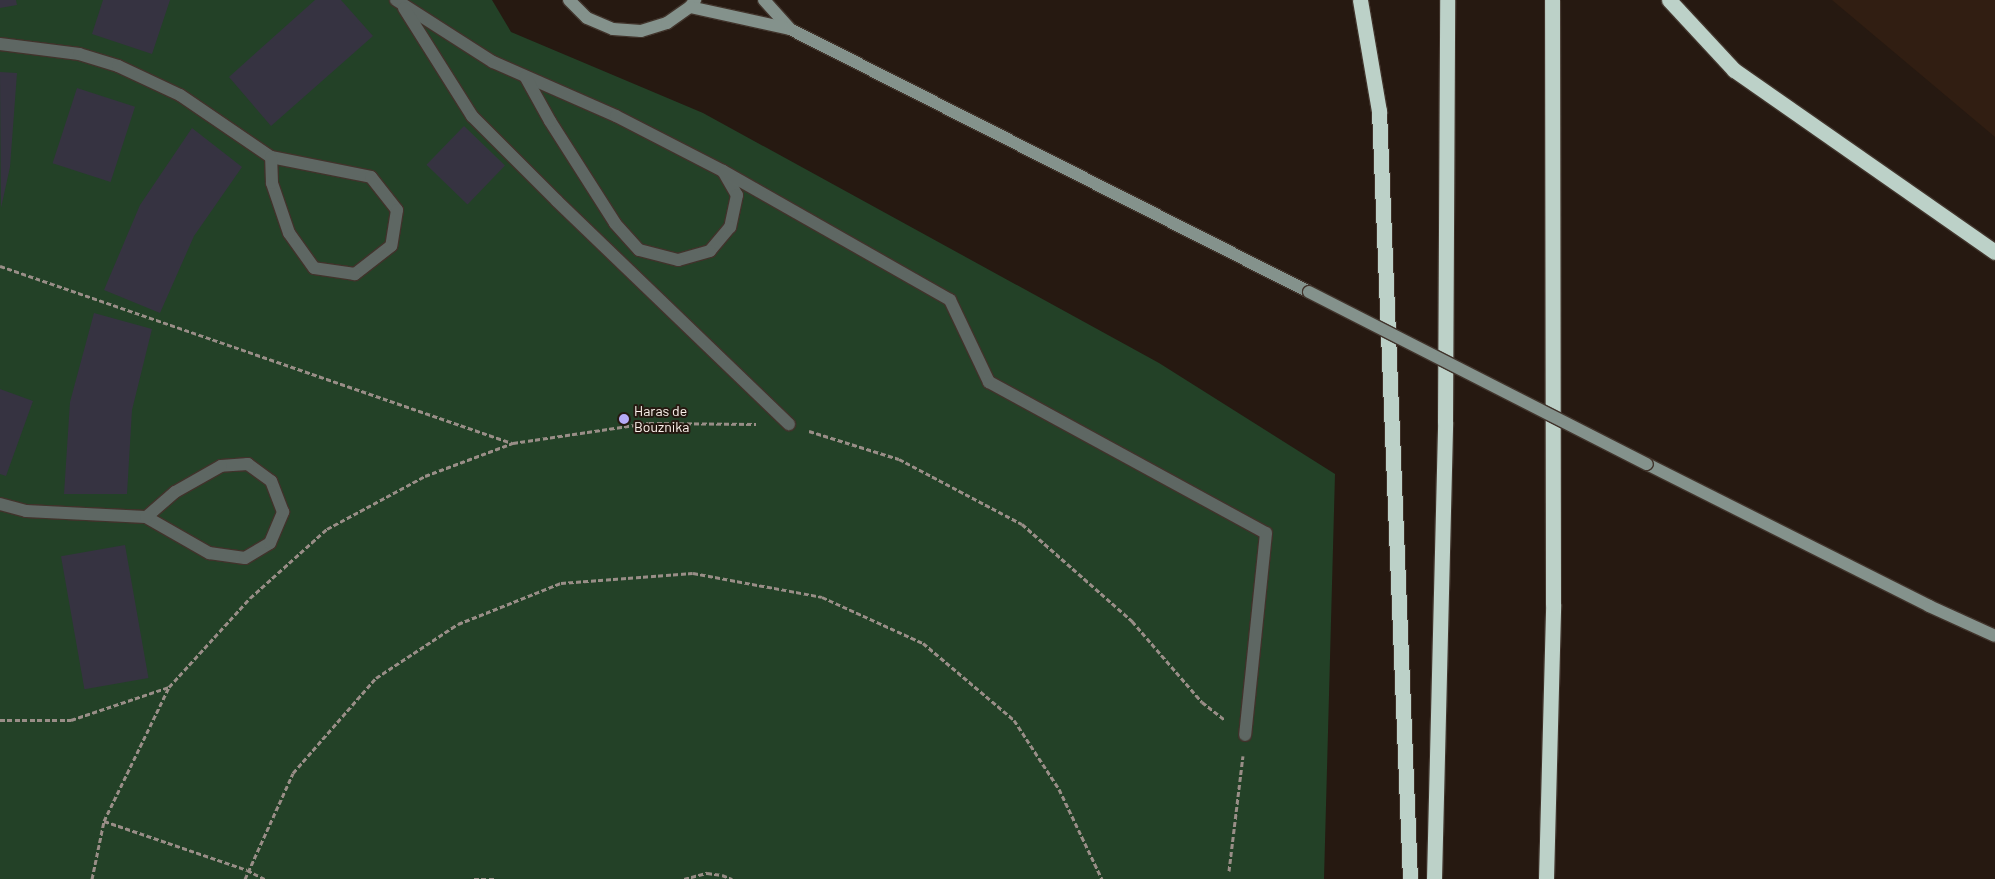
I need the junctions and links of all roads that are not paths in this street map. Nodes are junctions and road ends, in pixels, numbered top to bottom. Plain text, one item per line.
1 (569, 0) edge
2 (764, 0) edge
3 (1360, 0) edge
4 (1447, 0) edge
5 (1552, 0) edge
6 (1669, 0) edge
7 (399, 2) edge
8 (692, 3) edge
9 (790, 29) junction
10 (0, 44) edge
11 (525, 76) junction
12 (271, 157) junction
13 (723, 171) junction
14 (1995, 252) edge
15 (789, 424) road end
16 (0, 504) edge
17 (146, 518) junction
18 (1995, 636) edge
19 (1245, 735) road end
20 (1410, 879) edge
21 (1434, 879) edge
22 (1546, 879) edge

1 - 8 street
2 - 9 street
3 - 20 highway
4 - 21 highway
5 - 22 highway
6 - 14 highway
7 - 11 lane
7 - 15 lane
8 - 9 street
9 - 18 street, bridge
10 - 12 lane
11 - 13 lane
11 - 13 lane
12 - 12 lane
13 - 19 lane
16 - 17 lane
17 - 17 lane

